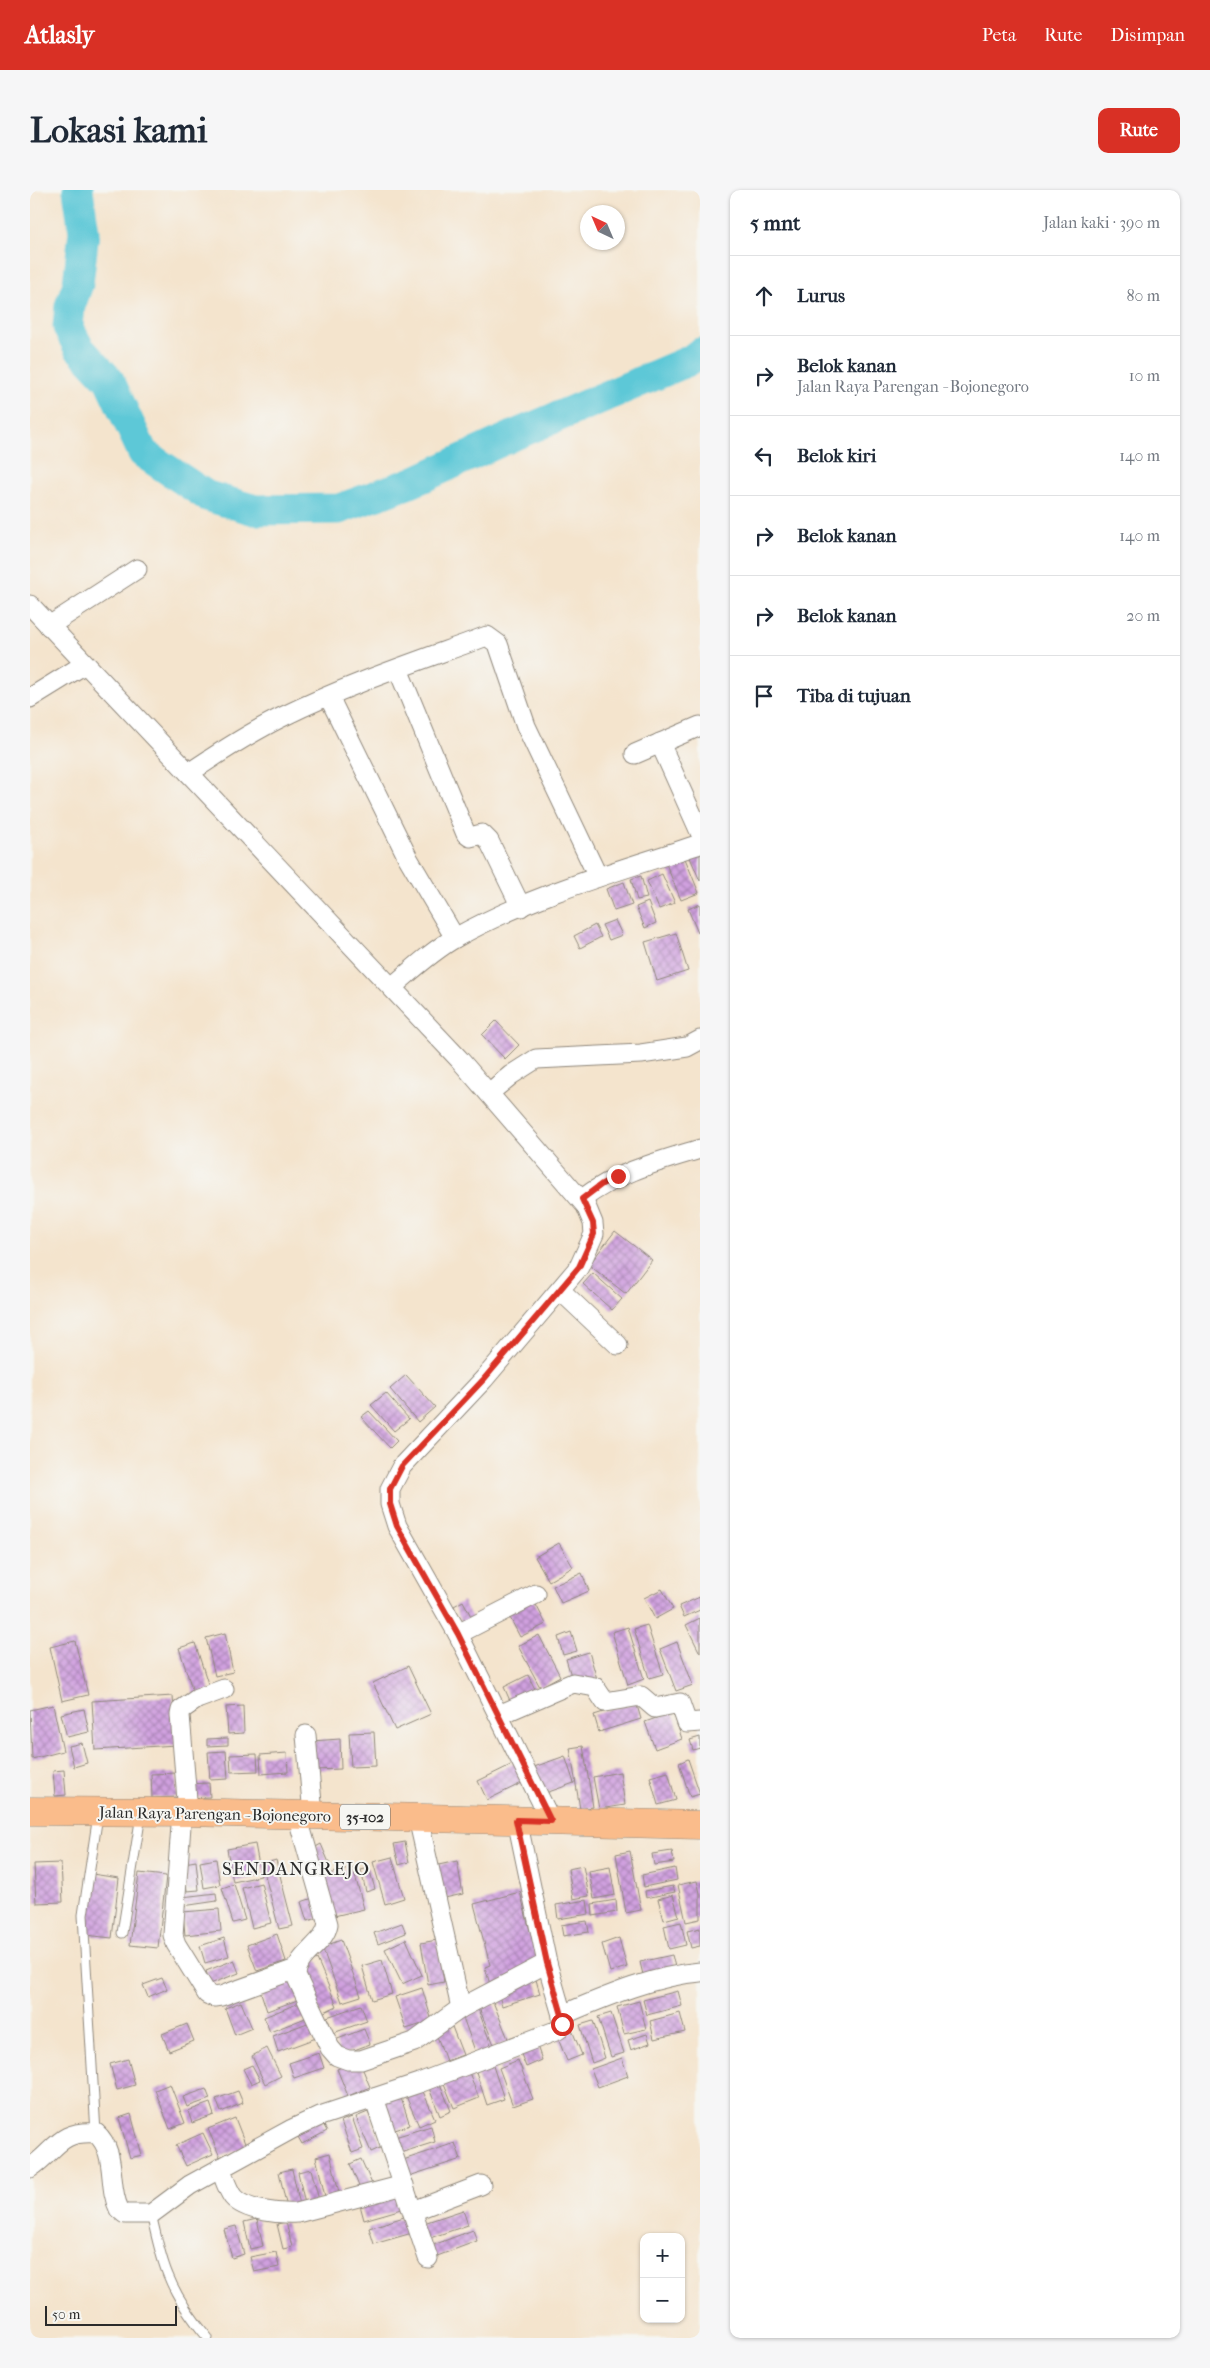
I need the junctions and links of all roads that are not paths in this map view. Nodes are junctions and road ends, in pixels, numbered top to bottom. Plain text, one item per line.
1 (137, 569) dead end
2 (30, 605) edge
3 (50, 626) junction
4 (85, 664) junction
5 (398, 669) junction
6 (329, 697) junction
7 (30, 698) edge
8 (700, 726) edge
9 (660, 743) junction
10 (635, 754) dead end
11 (189, 773) junction
12 (700, 832) edge
13 (700, 844) edge
14 (598, 877) junction
15 (521, 907) junction
16 (455, 938) junction
17 (392, 987) junction
18 (700, 1040) edge
19 (489, 1093) junction
20 (700, 1150) edge
21 (582, 1199) junction
22 (560, 1290) junction
23 (618, 1345) dead end
24 (536, 1594) dead end
25 (458, 1634) junction
26 (224, 1689) dead end
27 (499, 1715) junction
28 (700, 1722) edge
29 (306, 1736) dead end
30 (30, 1811) edge
31 (98, 1811) junction
32 (142, 1812) junction
33 (185, 1812) junction
34 (305, 1815) junction
35 (418, 1818) junction
36 (516, 1820) junction
37 (551, 1821) junction
38 (700, 1825) edge
39 (122, 1934) dead end
40 (547, 1963) junction
41 (296, 1969) junction
42 (700, 1972) edge
43 (461, 2008) junction
44 (562, 2015) junction
45 (374, 2098) junction
46 (96, 2133) junction
47 (30, 2168) edge
48 (220, 2168) junction
49 (481, 2185) dead end
50 (404, 2186) junction
51 (413, 2211) junction
52 (151, 2214) junction
53 (428, 2258) dead end
54 (208, 2338) edge

1 - 3 street
2 - 3 street
3 - 4 street
4 - 7 street
4 - 11 street
5 - 6 street
5 - 14 street
5 - 15 street
6 - 11 street
6 - 16 street
8 - 9 street
9 - 10 street
9 - 12 street
11 - 17 street
13 - 14 street
14 - 15 street
15 - 16 street
16 - 17 street
17 - 19 street
18 - 19 street
19 - 21 street
20 - 21 street
21 - 22 street
22 - 23 street
22 - 25 street
24 - 25 street
25 - 27 street
26 - 33 street
27 - 28 street
27 - 37 street
29 - 34 street
30 - 31 main road, Jalan Raya Parengan - Bojonegoro / 35-102
31 - 32 main road, Jalan Raya Parengan - Bojonegoro / 35-102
31 - 46 lane
32 - 33 main road, Jalan Raya Parengan - Bojonegoro / 35-102
32 - 39 lane
33 - 34 main road, Jalan Raya Parengan - Bojonegoro / 35-102
33 - 41 street
34 - 35 main road, Jalan Raya Parengan - Bojonegoro / 35-102
34 - 41 street
35 - 36 main road, Jalan Raya Parengan - Bojonegoro / 35-102
35 - 43 street
36 - 37 main road, Jalan Raya Parengan - Bojonegoro / 35-102
36 - 40 street
37 - 38 main road, Jalan Raya Parengan - Bojonegoro / 35-102
40 - 43 street
40 - 44 street
41 - 43 street
42 - 44 street
44 - 45 street
45 - 48 street
45 - 50 street
46 - 47 street
46 - 52 street
48 - 50 street
48 - 52 street
49 - 51 street
50 - 51 street
51 - 53 street
52 - 54 lane

